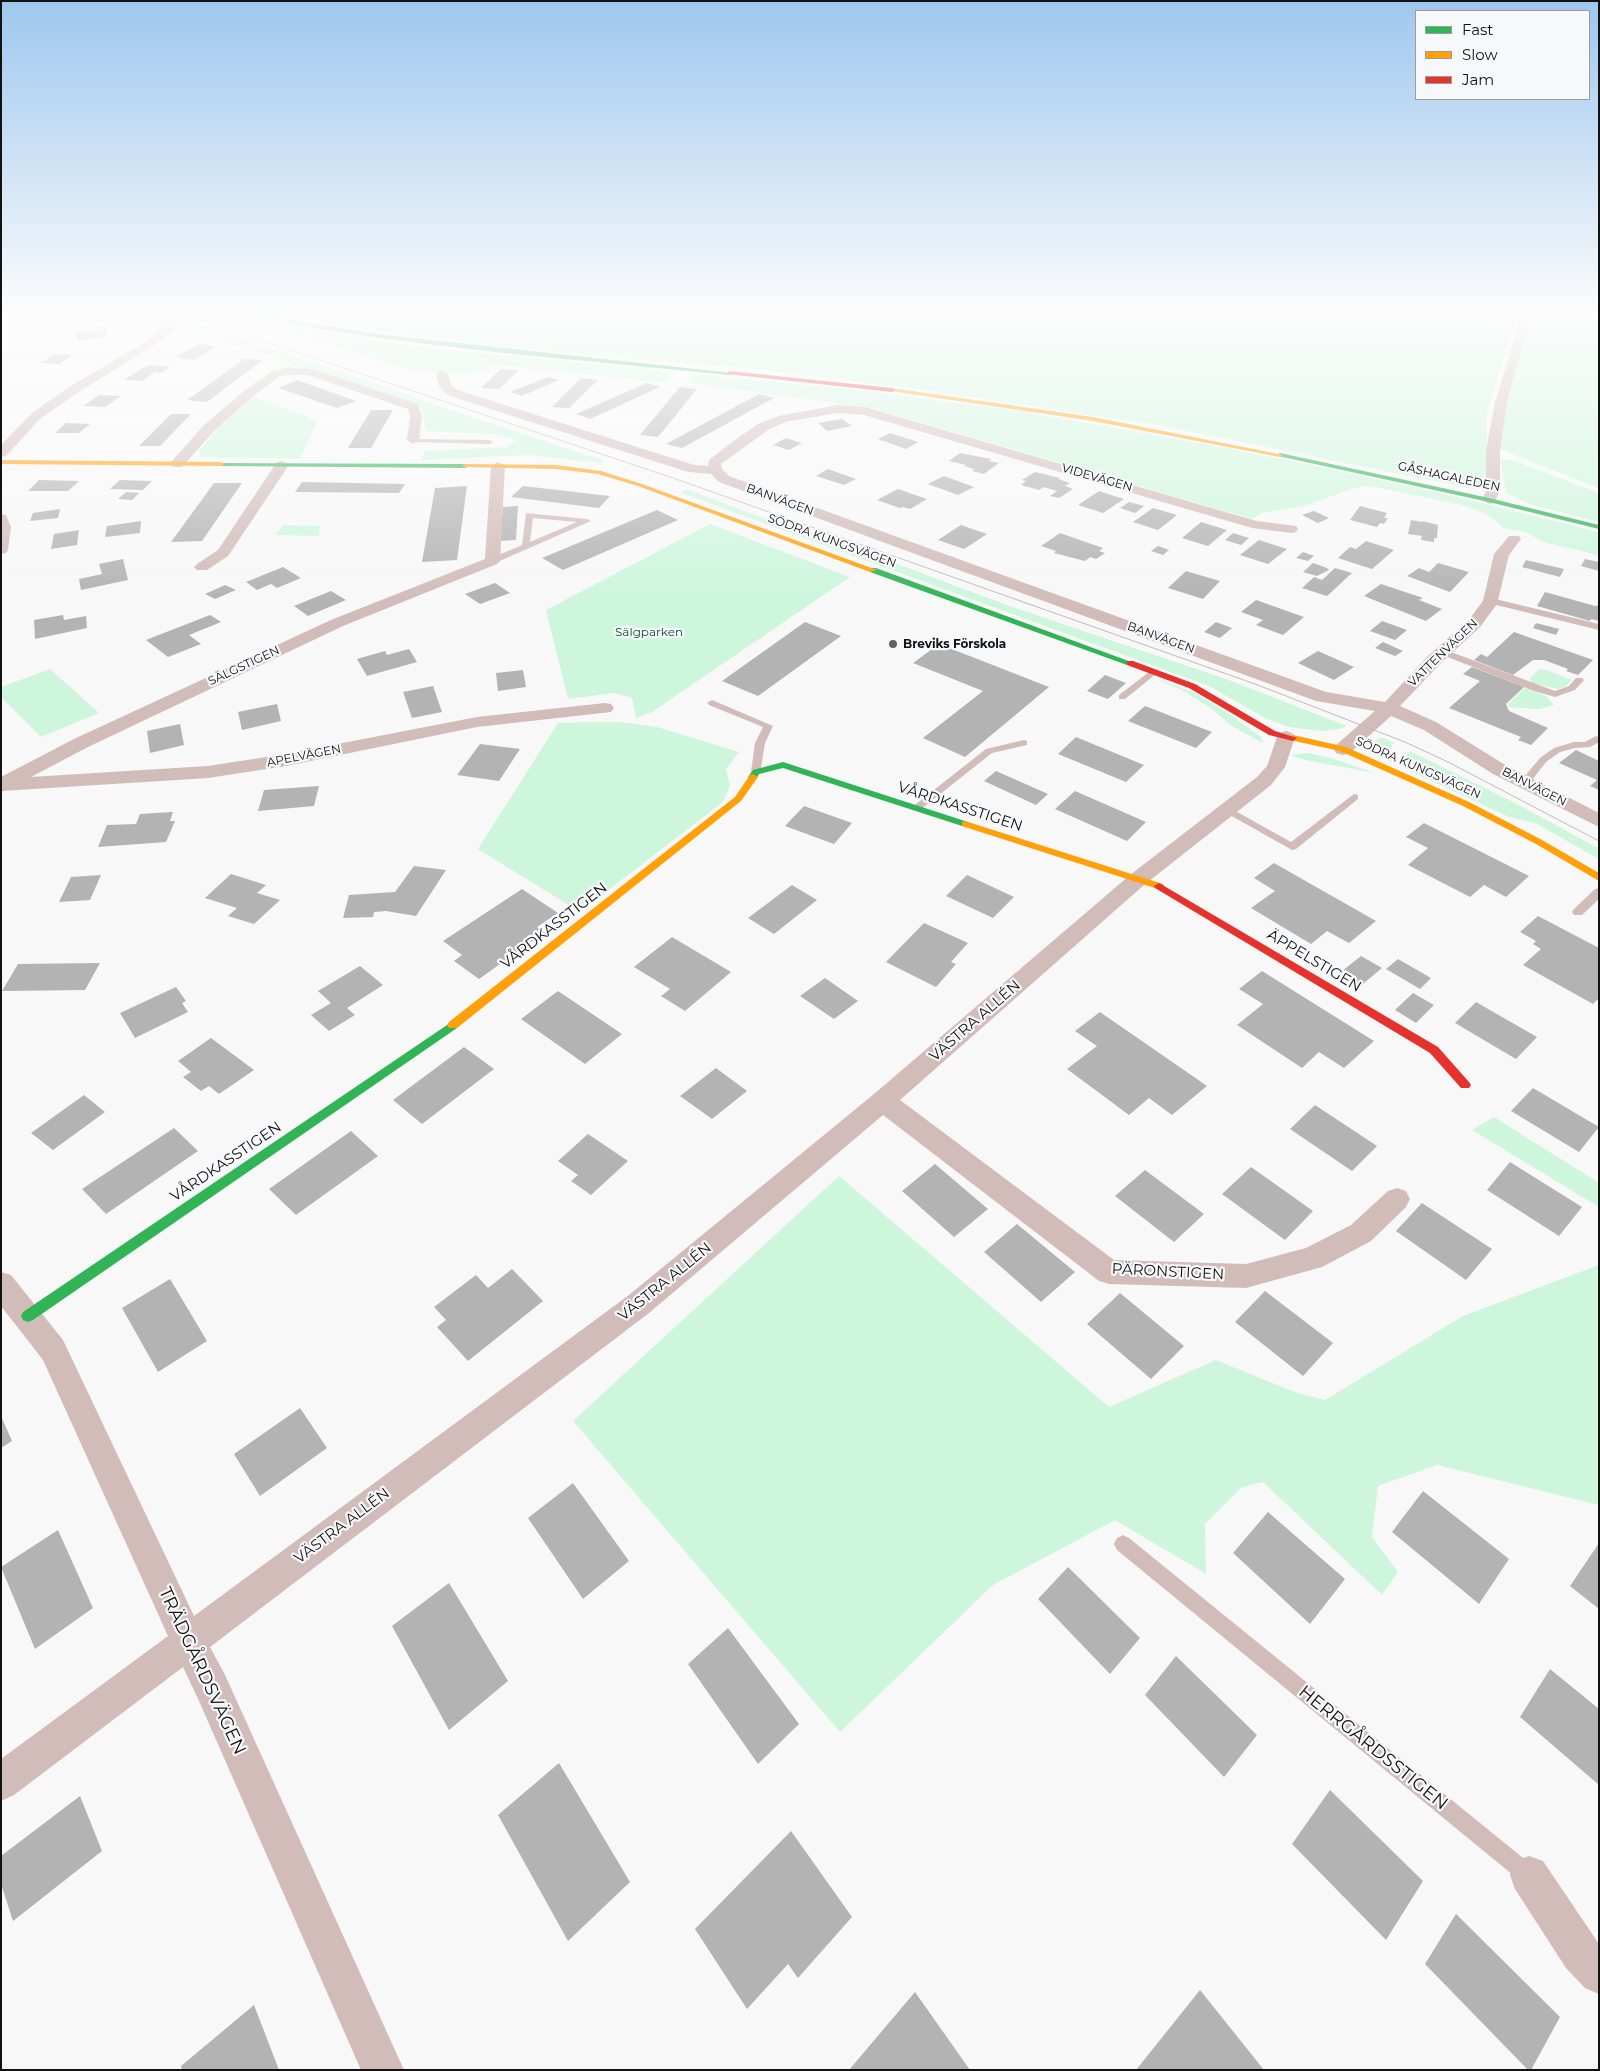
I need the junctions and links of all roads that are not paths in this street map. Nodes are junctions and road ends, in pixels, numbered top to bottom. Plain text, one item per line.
1 (45, 410) edge
2 (230, 410) edge
3 (414, 410) edge
4 (506, 410) edge
5 (835, 410) edge
6 (847, 410) edge
7 (1029, 410) edge
8 (1500, 410) edge
9 (413, 440) joint
10 (490, 442) dead end
11 (1, 453) edge
12 (1, 462) edge
13 (177, 464) junction
14 (282, 466) junction
15 (498, 466) junction
16 (715, 470) junction
17 (1489, 500) junction
18 (1, 518) edge
19 (1599, 528) edge
20 (1291, 529) dead end
21 (1514, 539) dead end
22 (526, 546) junction
23 (1, 550) edge
24 (492, 561) junction
25 (202, 567) dead end
26 (1491, 601) junction
27 (1599, 627) edge
28 (1443, 652) junction
29 (1153, 672) junction
30 (1579, 680) dead end
31 (1122, 697) dead end
32 (712, 703) dead end
33 (605, 708) dead end
34 (1389, 708) junction
35 (1286, 737) junction
36 (1596, 739) dead end
37 (1024, 743) dead end
38 (1343, 749) junction
39 (756, 772) junction
40 (1524, 783) junction
41 (1, 785) edge
42 (1354, 797) dead end
43 (916, 808) junction
44 (1226, 810) junction
45 (1599, 821) edge
46 (1599, 878) edge
47 (1137, 880) junction
48 (1599, 892) edge
49 (1578, 912) dead end
50 (1465, 1085) dead end
51 (883, 1101) junction
52 (1397, 1199) dead end
53 (1, 1284) edge
54 (28, 1316) junction
55 (1123, 1544) dead end
56 (188, 1641) junction
57 (1, 1782) edge
58 (1529, 1875) joint
59 (1599, 1974) edge
60 (383, 2070) edge

1 - 11 street
2 - 13 street
3 - 9 street
4 - 16 street
5 - 16 street, VIDEVÄGEN
6 - 20 street, VIDEVÄGEN
7 - 17 street, GÅSHAGALEDEN
8 - 17 street
9 - 10 lane
12 - 13 street, SÖDRA KUNGSVÄGEN
13 - 14 street, SÖDRA KUNGSVÄGEN
14 - 15 street, SÖDRA KUNGSVÄGEN
14 - 25 street
15 - 24 street
15 - 29 street, SÖDRA KUNGSVÄGEN
16 - 34 street, BANVÄGEN
17 - 19 street, GÅSHAGALEDEN
18 - 23 street
21 - 26 street, VATTENVÄGEN
22 - 22 lane, SÄLGSTIGEN
22 - 24 lane, SÄLGSTIGEN
24 - 41 street, SÄLGSTIGEN
26 - 27 lane
26 - 28 street, VATTENVÄGEN
28 - 30 lane
28 - 34 street, VATTENVÄGEN
29 - 31 lane
29 - 35 street, SÖDRA KUNGSVÄGEN
32 - 39 lane
33 - 41 street, APELVÄGEN
34 - 38 street, VATTENVÄGEN
34 - 40 street, BANVÄGEN
35 - 38 street, SÖDRA KUNGSVÄGEN
35 - 44 street, VÄSTRA ALLÉN
36 - 40 lane
37 - 43 lane
38 - 46 street, SÖDRA KUNGSVÄGEN
39 - 43 street, VÅRDKASSTIGEN
39 - 54 street, VÅRDKASSTIGEN
40 - 45 street, BANVÄGEN
42 - 44 lane
43 - 47 street, VÅRDKASSTIGEN
44 - 47 street, VÄSTRA ALLÉN
47 - 50 street, ÄPPELSTIGEN
47 - 51 street, VÄSTRA ALLÉN
48 - 49 lane
51 - 52 street, PÄRONSTIGEN
51 - 56 street, VÄSTRA ALLÉN
53 - 54 street, TRÄDGÅRDSVÄGEN
54 - 56 street, TRÄDGÅRDSVÄGEN
55 - 58 lane, HERRGÅRDSSTIGEN
56 - 57 street, VÄSTRA ALLÉN
56 - 60 street, TRÄDGÅRDSVÄGEN
58 - 59 street, HERRGÅRDSSTIGEN

